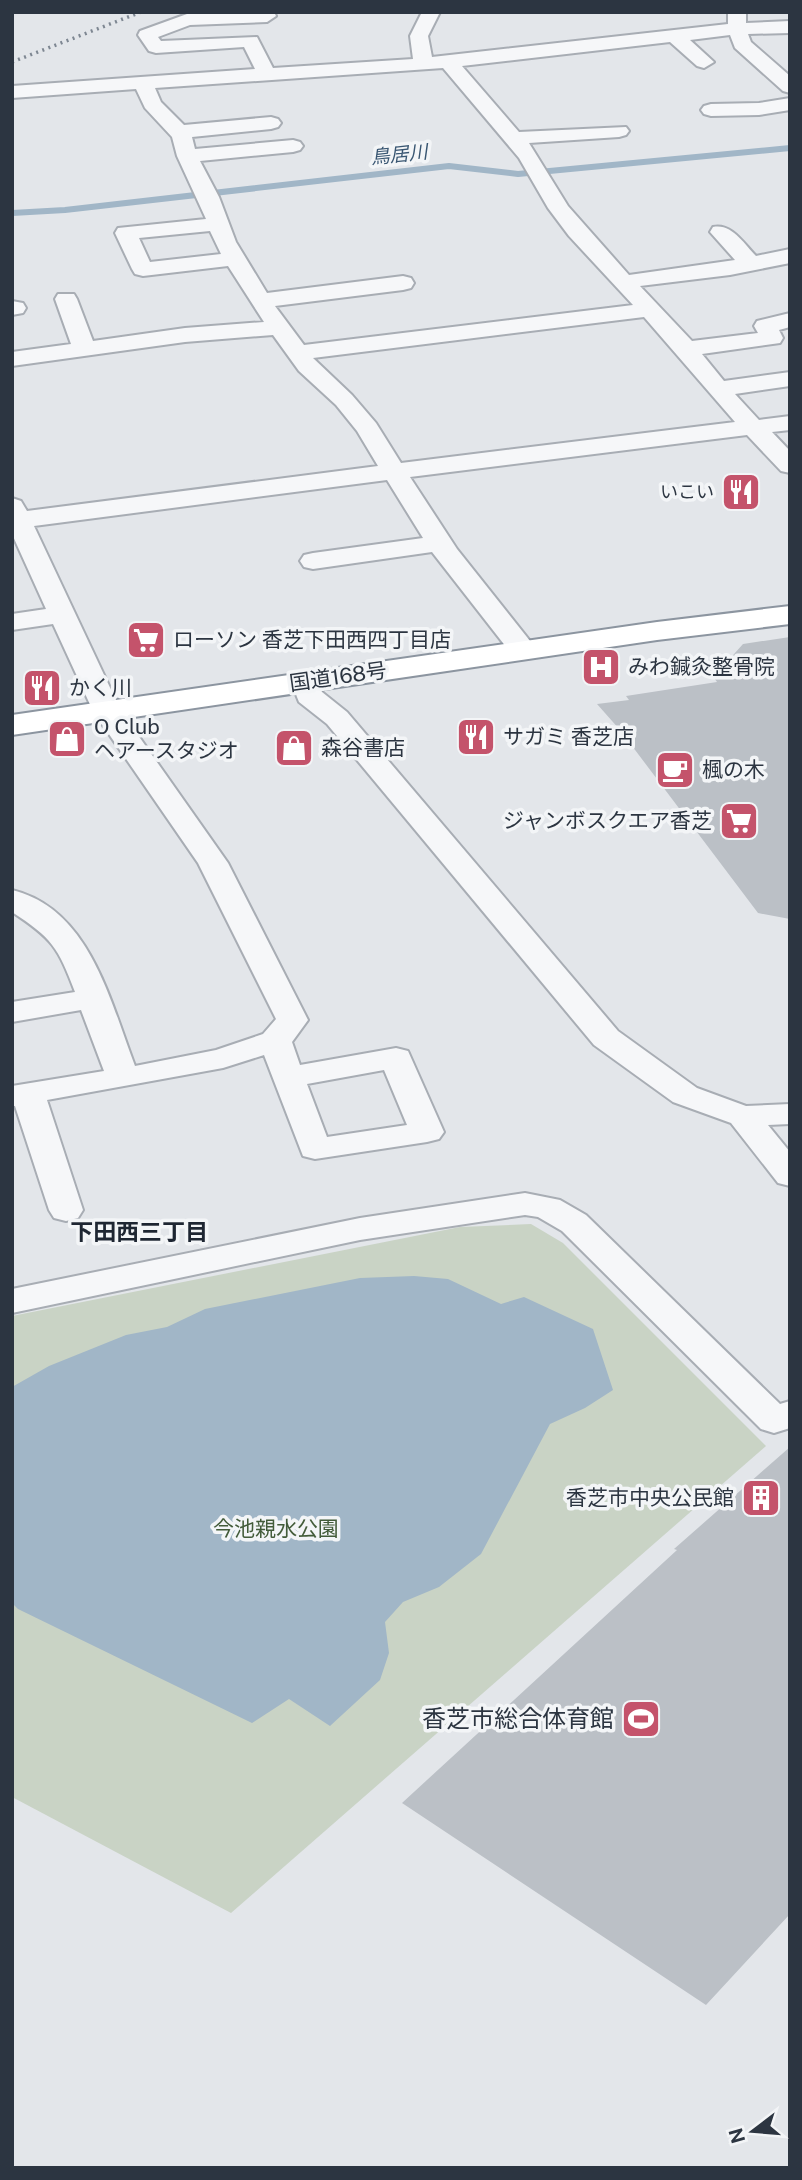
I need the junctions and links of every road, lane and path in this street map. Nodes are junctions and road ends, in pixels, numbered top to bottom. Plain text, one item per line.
1 (431, 12) edge
2 (266, 14) edge
3 (737, 20) edge
4 (790, 27) edge
5 (674, 36) junction
6 (250, 41) junction
7 (448, 62) junction
8 (704, 62) dead end
9 (423, 64) junction
10 (267, 75) junction
11 (194, 80) junction
12 (143, 83) junction
13 (790, 87) edge
14 (12, 92) edge
15 (206, 99) dead end
16 (790, 104) edge
17 (711, 110) dead end
18 (271, 123) dead end
19 (619, 131) dead end
20 (179, 132) junction
21 (514, 138) junction
22 (293, 146) dead end
23 (187, 156) junction
24 (217, 224) junction
25 (721, 232) dead end
26 (790, 256) edge
27 (235, 259) junction
28 (751, 264) junction
29 (623, 282) junction
30 (402, 283) dead end
31 (66, 299) dead end
32 (260, 301) junction
33 (650, 310) junction
34 (790, 320) edge
35 (281, 328) junction
36 (85, 349) junction
37 (685, 349) junction
38 (298, 353) junction
39 (12, 359) edge
40 (790, 379) edge
41 (717, 389) junction
42 (790, 423) edge
43 (754, 428) junction
44 (790, 466) edge
45 (397, 473) junction
46 (14, 515) edge
47 (440, 543) junction
48 (313, 561) dead end
49 (61, 615) junction
50 (790, 615) edge
51 (12, 622) edge
52 (524, 651) junction
53 (305, 682) junction
54 (107, 710) junction
55 (12, 725) edge
56 (12, 899) edge
57 (93, 998) junction
58 (12, 1012) edge
59 (275, 1041) junction
60 (288, 1077) dead end
61 (123, 1078) junction
62 (20, 1095) edge
63 (790, 1114) edge
64 (743, 1116) junction
65 (790, 1175) edge
66 (66, 1210) dead end
67 (12, 1301) edge
68 (790, 1415) edge

1 - 9 street
2 - 6 street
2 - 6 street
3 - 4 street
3 - 5 street
3 - 13 street
5 - 7 street
5 - 8 street
6 - 10 street
7 - 9 street
7 - 21 street
9 - 10 street
10 - 11 street
11 - 12 street
11 - 15 street
12 - 14 street
12 - 20 street
16 - 17 street
18 - 20 street
19 - 21 street
20 - 23 street
21 - 29 street
22 - 23 street
23 - 24 street
24 - 27 street
24 - 27 street
25 - 28 street
26 - 28 street
27 - 32 street
28 - 29 street
29 - 33 street
30 - 32 street
31 - 36 street
32 - 35 street
33 - 37 street
33 - 38 street
34 - 37 street
35 - 36 street
35 - 38 street
36 - 39 street
37 - 41 street
38 - 45 street
40 - 41 street
41 - 43 street
42 - 43 street
43 - 44 street
43 - 45 street
45 - 46 street
45 - 47 street
46 - 49 street
47 - 48 street
47 - 52 street
49 - 51 street
49 - 54 street
50 - 52 highway, 国道168号
52 - 53 highway, 国道168号
53 - 54 highway, 国道168号
53 - 64 street
54 - 55 highway, 国道168号
54 - 59 street
56 - 57 street
57 - 58 street
57 - 61 street
59 - 60 street
59 - 61 street
61 - 62 street
62 - 66 street
63 - 64 street
64 - 65 street
67 - 68 street

